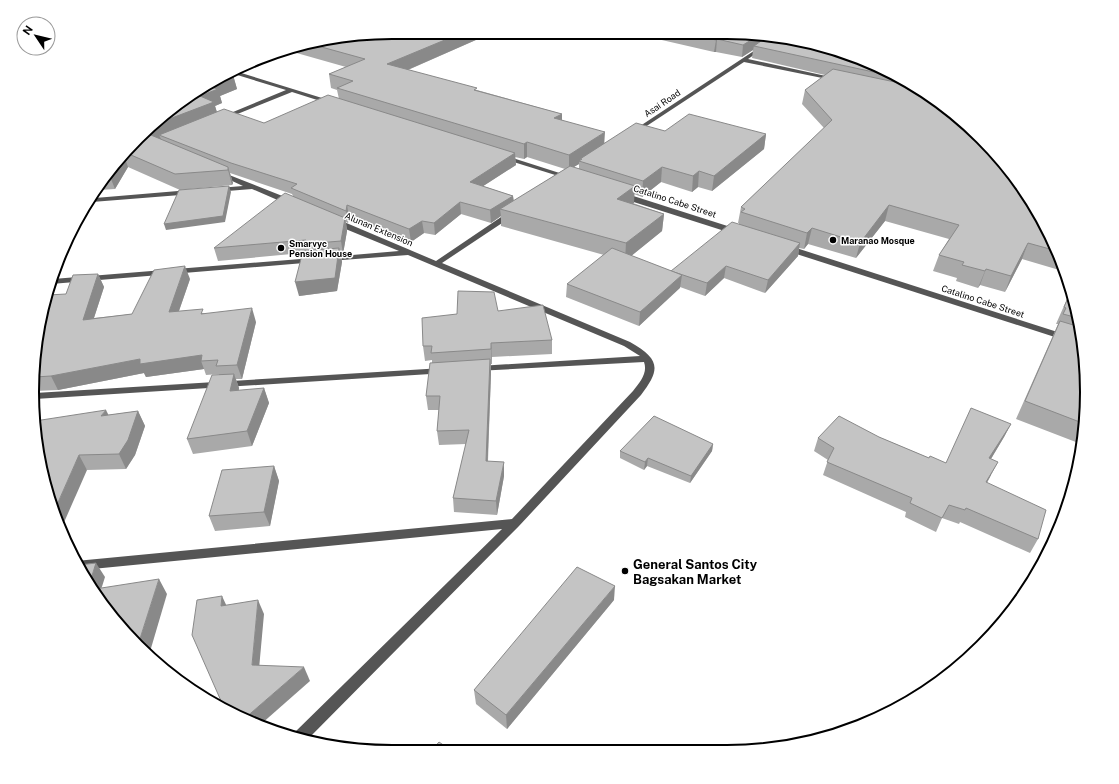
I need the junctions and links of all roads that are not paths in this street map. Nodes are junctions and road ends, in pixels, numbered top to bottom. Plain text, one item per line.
1 (771, 42) edge
2 (743, 60) junction
3 (240, 73) edge
4 (842, 82) edge
5 (292, 90) junction
6 (338, 104) edge
7 (219, 120) edge
8 (626, 138) edge
9 (498, 155) edge
10 (210, 170) edge
11 (569, 178) edge
12 (254, 187) junction
13 (612, 192) edge
14 (96, 200) edge
15 (296, 205) edge
16 (521, 208) edge
17 (324, 217) edge
18 (742, 234) edge
19 (780, 246) edge
20 (409, 253) junction
21 (436, 264) junction
22 (57, 282) edge
23 (1076, 342) edge
24 (648, 359) junction
25 (465, 370) edge
26 (449, 371) edge
27 (39, 396) edge
28 (515, 523) junction
29 (84, 564) edge
30 (303, 734) edge

1 - 2 street, Asai Road
2 - 4 street
2 - 8 street, Asai Road
3 - 5 street
5 - 6 street
5 - 7 street
9 - 11 street
10 - 12 street
12 - 14 street
12 - 15 street
13 - 18 street, Catalino Cabe Street
16 - 21 street
17 - 20 street, Alunan Extension
19 - 23 street, Catalino Cabe Street
20 - 21 street, Alunan Extension
20 - 22 street
21 - 24 street, Alunan Extension
24 - 25 street
24 - 28 street
26 - 27 street
28 - 29 street
28 - 30 street

